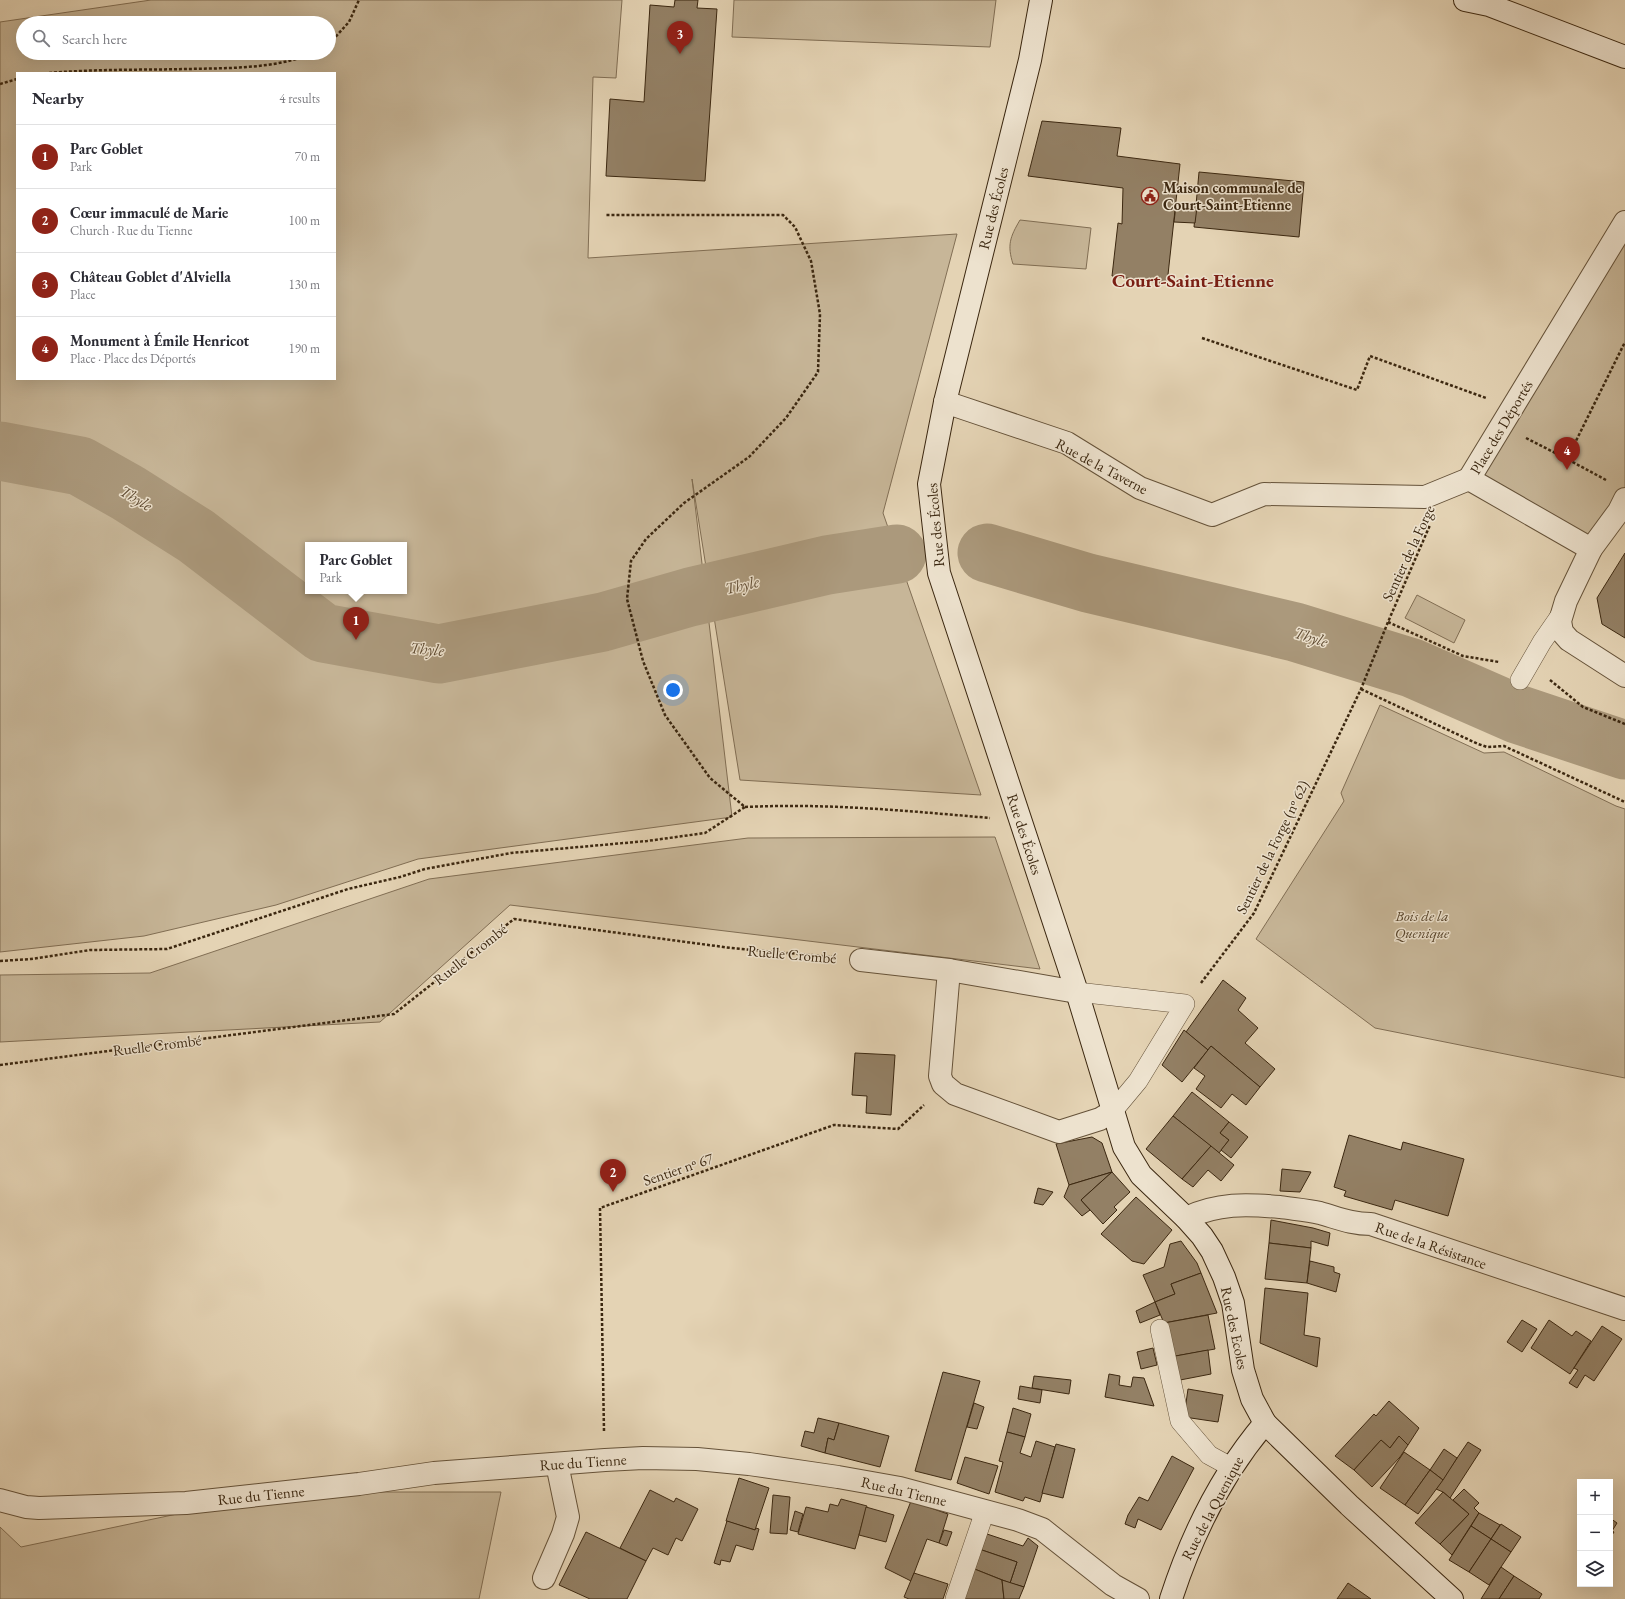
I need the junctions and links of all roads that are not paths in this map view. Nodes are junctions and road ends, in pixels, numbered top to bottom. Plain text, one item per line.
1 (1041, 0) edge
2 (1465, 0) edge
3 (1625, 57) edge
4 (1625, 222) edge
5 (945, 402) junction
6 (1469, 479) junction
7 (1618, 491) edge
8 (1592, 549) junction
9 (1560, 616) junction
10 (1625, 676) edge
11 (1520, 680) dead end
12 (861, 960) road end
13 (949, 970) junction
14 (1077, 992) junction
15 (1113, 1111) junction
16 (1186, 1218) junction
17 (1625, 1309) edge
18 (1160, 1329) dead end
19 (1265, 1423) junction
20 (557, 1464) junction
21 (1231, 1467) junction
22 (0, 1500) edge
23 (985, 1511) junction
24 (544, 1578) dead end
25 (955, 1599) edge
26 (1138, 1599) edge
27 (1171, 1599) edge
28 (1452, 1599) edge

1 - 5 street, Rue des Écoles
2 - 3 street
4 - 6 street, Place des Déportés
5 - 6 street, Rue de la Taverne
5 - 14 street, Rue des Écoles
6 - 8 street, Place des Déportés
7 - 8 street
8 - 9 street
9 - 10 street
9 - 11 lane
12 - 13 street
13 - 14 street
13 - 15 street
14 - 15 street, Rue des Ecoles
14 - 15 lane
15 - 16 street, Rue des Ecoles
16 - 17 street, Rue de la Résistance
16 - 19 street, Rue des Ecoles
18 - 21 lane
19 - 21 street, Rue de la Quenique
19 - 28 street, Rue des Ecoles
20 - 22 street, Rue du Tienne
20 - 23 street, Rue du Tienne
20 - 24 street
21 - 27 street, Rue de la Quenique
23 - 25 lane
23 - 26 street, Rue du Tienne

